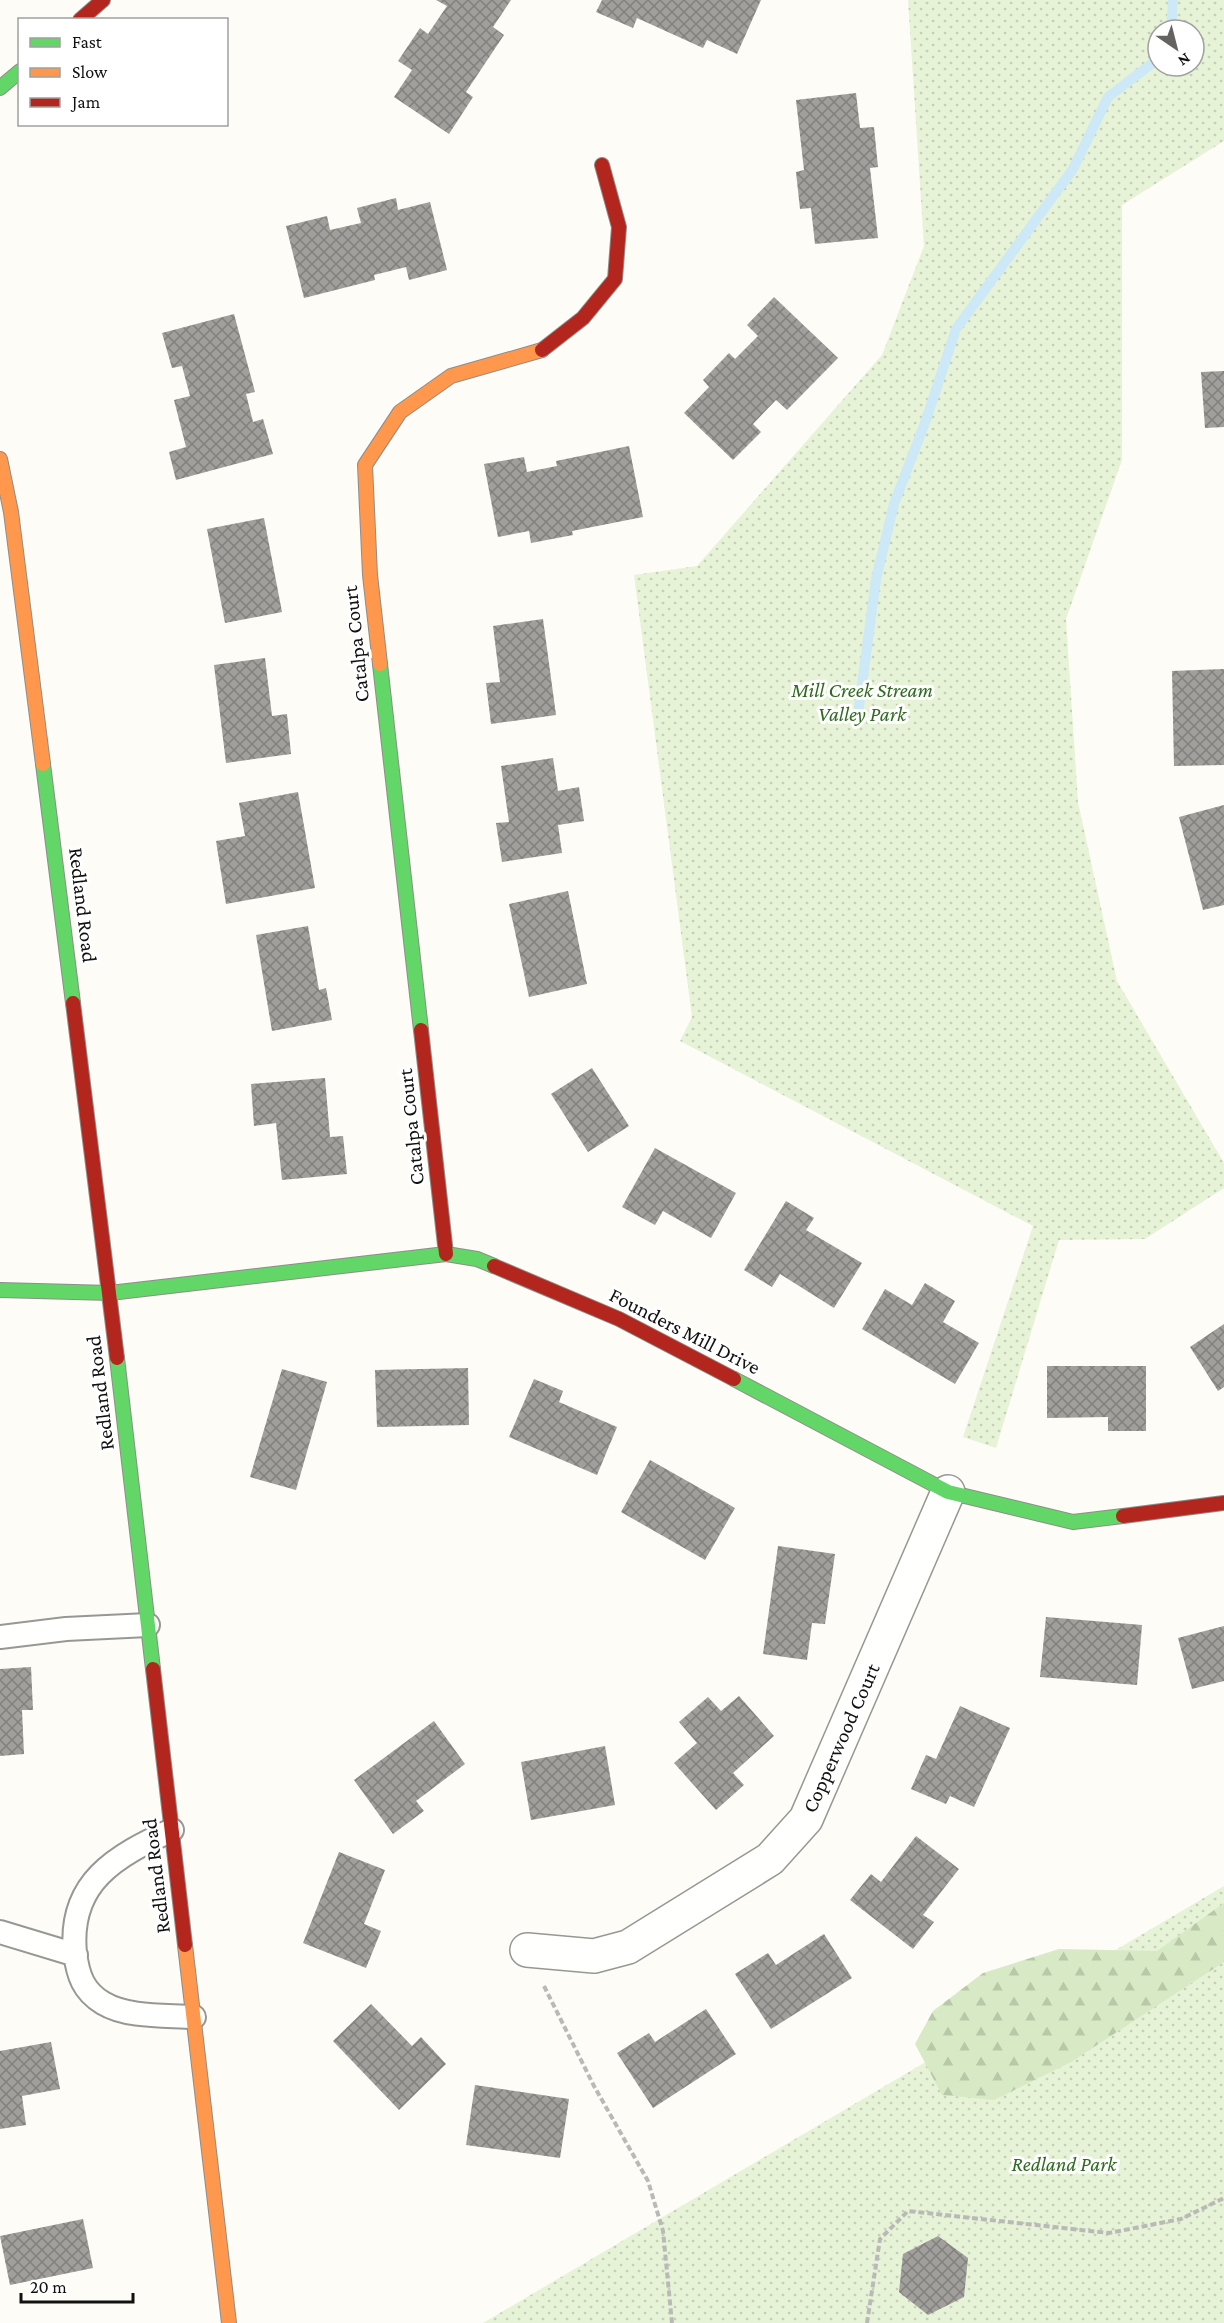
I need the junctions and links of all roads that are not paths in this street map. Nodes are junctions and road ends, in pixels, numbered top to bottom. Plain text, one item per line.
1 (103, 0) edge
2 (82, 18) edge
3 (18, 73) edge
4 (0, 88) edge
5 (603, 165) dead end
6 (0, 459) edge
7 (446, 1254) junction
8 (0, 1290) edge
9 (110, 1293) junction
10 (948, 1492) junction
11 (1224, 1503) edge
12 (148, 1625) junction
13 (0, 1637) edge
14 (172, 1830) junction
15 (0, 1932) edge
16 (527, 1950) road end
17 (76, 1955) junction
18 (194, 2017) junction
19 (229, 2323) edge

1 - 2 main road
3 - 4 main road
5 - 7 main road, Catalpa Court
6 - 9 main road, Redland Road
7 - 9 main road, Founders Mill Drive
7 - 10 main road, Founders Mill Drive
8 - 9 main road, Founders Mill Drive
9 - 12 main road, Redland Road
10 - 11 main road, Founders Mill Drive
10 - 16 street, Copperwood Court
12 - 13 lane
12 - 14 main road, Redland Road
14 - 17 lane
14 - 18 main road, Redland Road
15 - 17 lane
17 - 18 lane
18 - 19 main road, Redland Road

